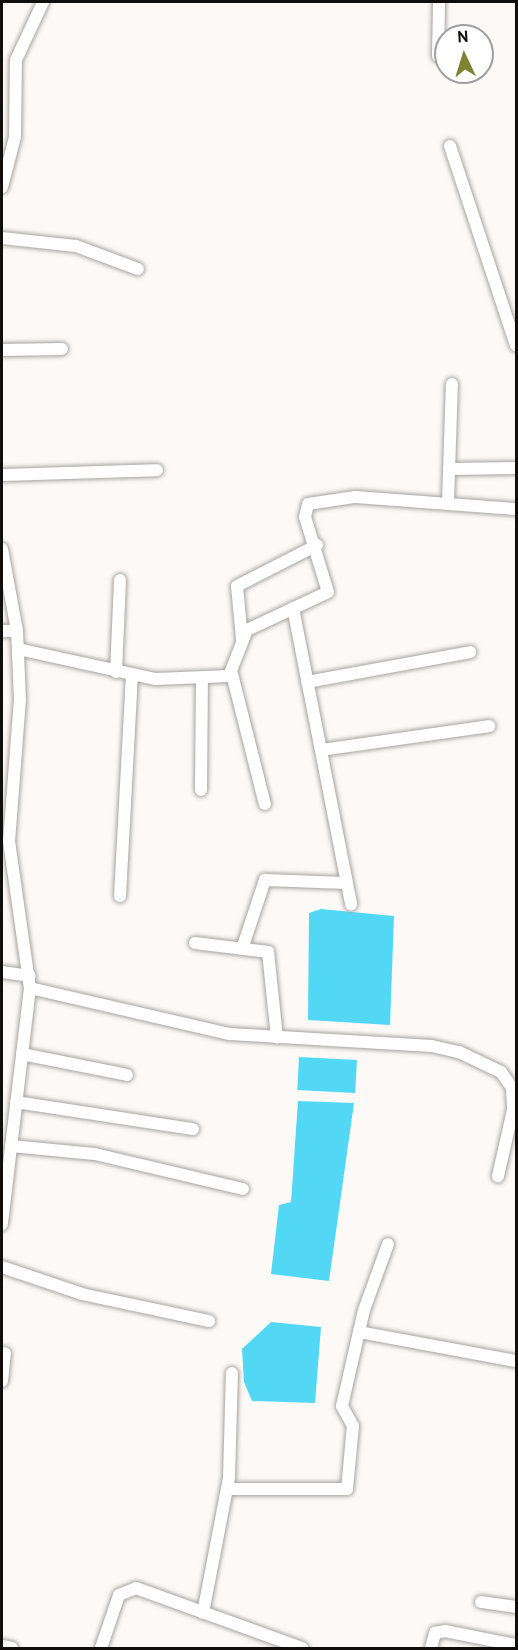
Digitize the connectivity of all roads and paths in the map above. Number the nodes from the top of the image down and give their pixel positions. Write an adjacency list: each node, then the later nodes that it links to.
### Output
1 (43, 2): 5 (street)
2 (439, 2): 3 (street)
3 (439, 24)
4 (450, 146): 8 (street)
5 (2, 185)
6 (2, 238): 7 (street)
7 (138, 269)
8 (516, 345)
9 (62, 349): 10 (street)
10 (2, 350)
11 (452, 384): 13 (street)
12 (516, 468): 13 (street)
13 (449, 469): 16 (street)
14 (157, 470): 15 (street)
15 (2, 475)
16 (448, 502): 17 (street); 18 (street)
17 (516, 509)
18 (317, 545): 21 (street); 24 (street)
19 (2, 549): 23 (street)
20 (120, 580): 27 (street)
21 (293, 608): 24 (street); 31 (street)
22 (2, 631): 23 (street)
23 (17, 631): 25 (street)
24 (242, 639): 28 (street)
25 (18, 649): 27 (street); 42 (street)
26 (470, 652): 31 (street)
27 (116, 672): 29 (street)
28 (232, 674): 30 (street); 35 (street)
29 (132, 676): 30 (street); 37 (street)
30 (202, 680): 34 (street)
31 (307, 682): 33 (street)
32 (489, 726): 33 (street)
33 (321, 750): 36 (street)
34 (201, 790)
35 (265, 804)
36 (346, 883): 38 (street); 40 (street)
37 (120, 897)
38 (351, 904)
39 (195, 943): 40 (street)
40 (242, 949): 43 (street)
41 (2, 972): 42 (street)
42 (30, 982): 43 (street); 44 (street)
43 (277, 1038): 47 (street)
44 (22, 1054): 45 (street); 46 (street)
45 (127, 1075)
46 (16, 1102): 48 (street); 49 (street)
47 (515, 1110): 50 (street)
48 (193, 1129)
49 (8, 1149): 51 (street); 52 (street)
50 (498, 1176)
51 (243, 1189)
52 (2, 1224)
53 (388, 1244): 56 (street)
54 (2, 1267): 55 (street)
55 (209, 1321)
56 (359, 1332): 58 (street); 61 (street)
57 (5, 1353): 60 (street)
58 (516, 1361)
59 (232, 1372): 61 (street)
60 (2, 1381)
61 (227, 1489): 64 (street)
62 (481, 1602): 63 (street)
63 (516, 1607)
64 (203, 1613): 68 (street); 69 (street)
65 (516, 1645): 70 (street)
66 (2, 1646): 67 (street)
67 (12, 1648)
68 (101, 1648)
69 (302, 1648)
70 (431, 1648)

